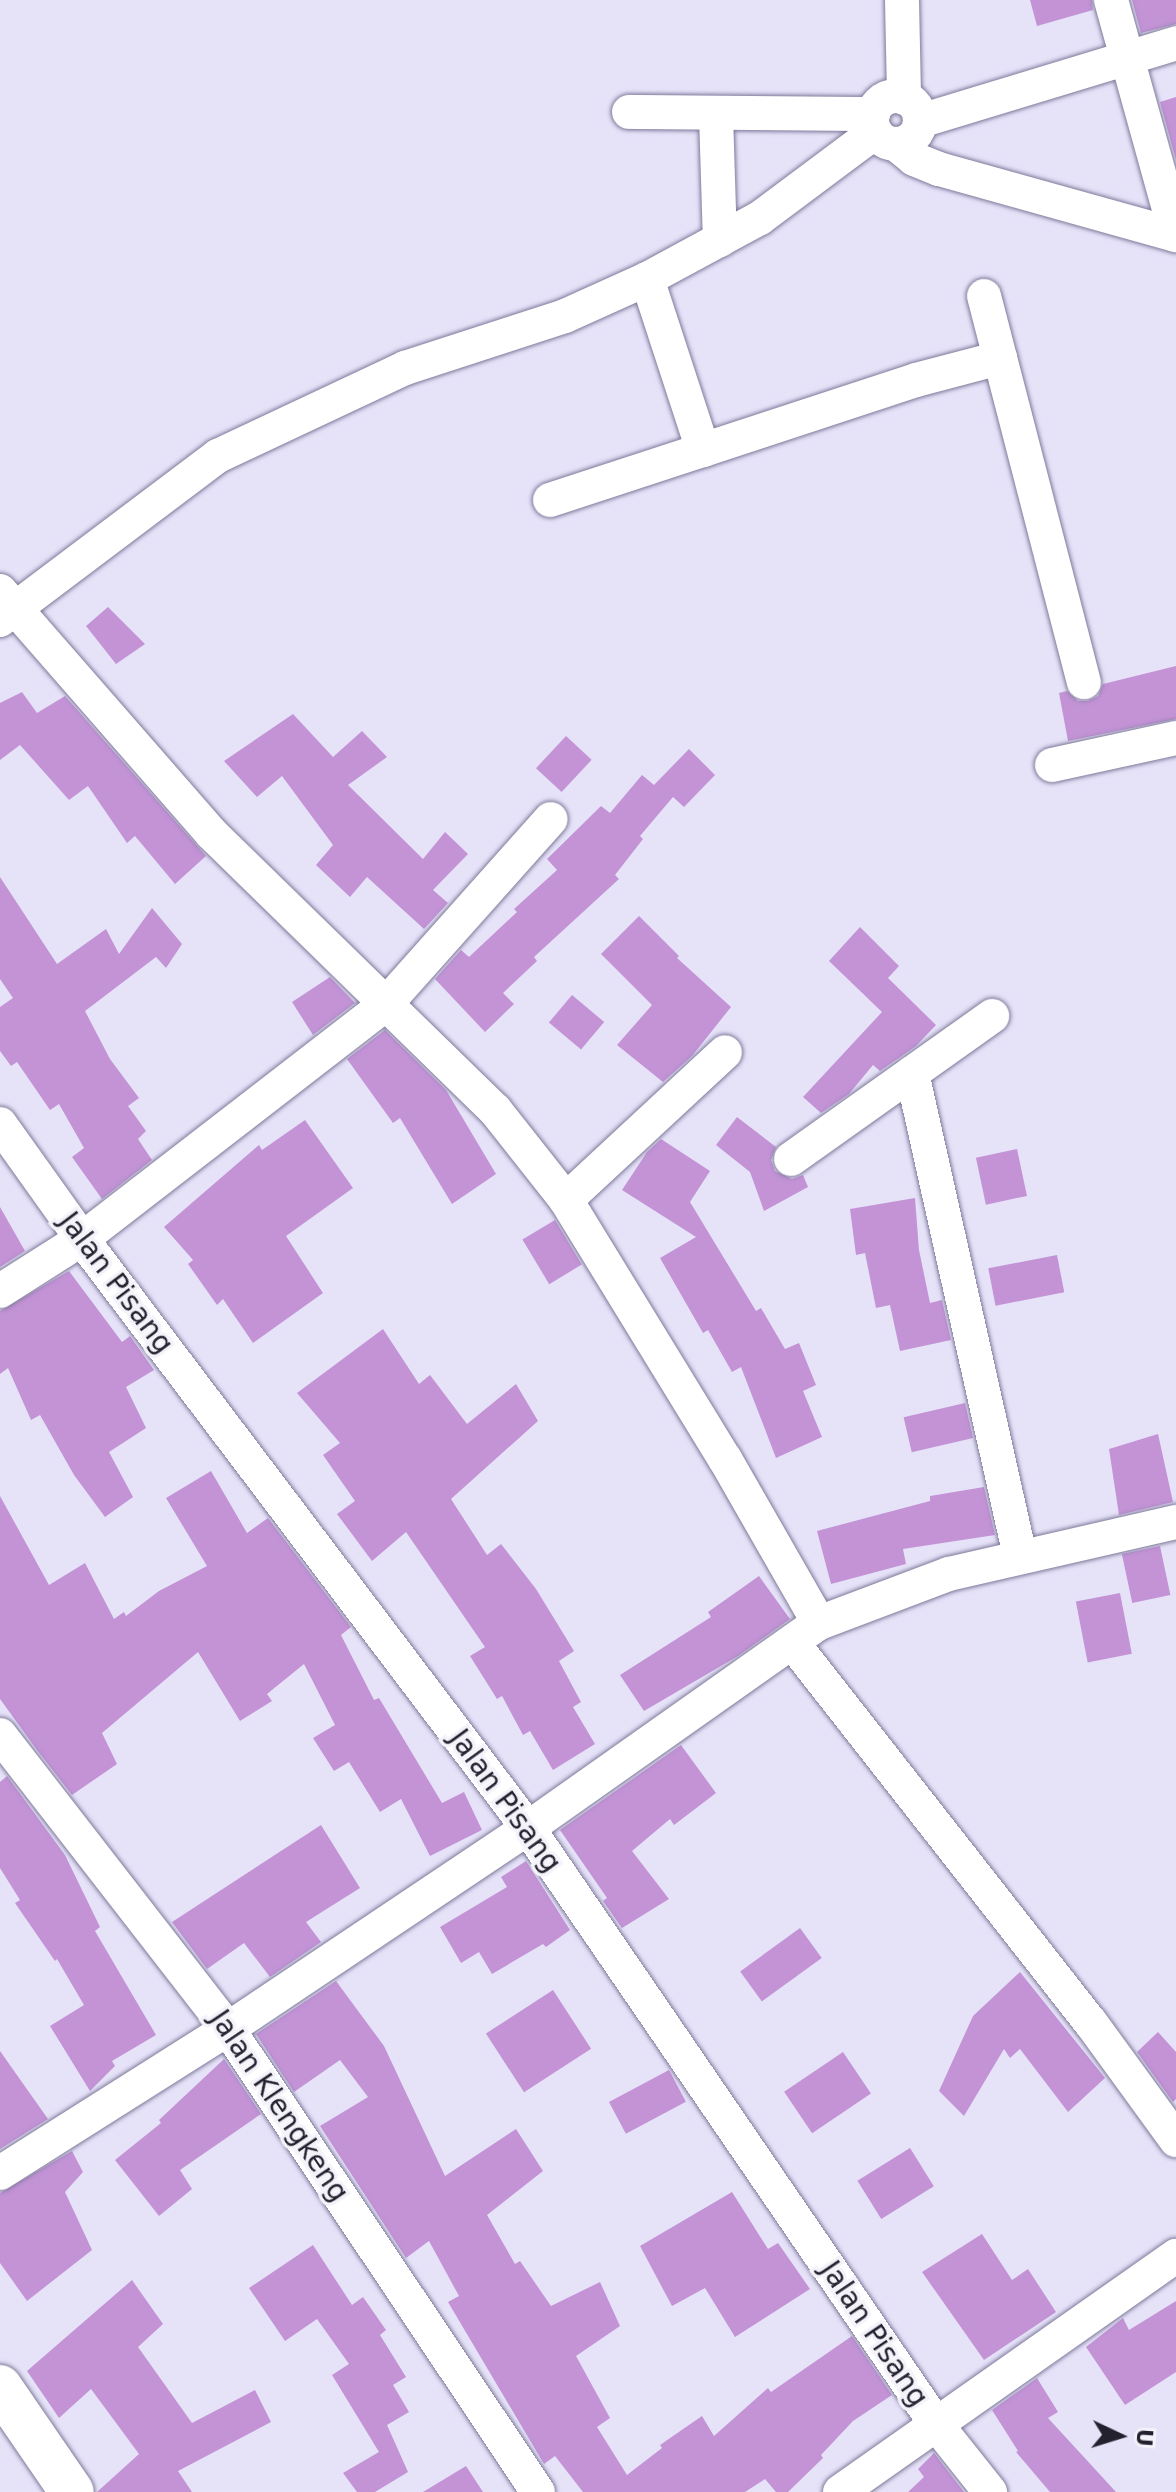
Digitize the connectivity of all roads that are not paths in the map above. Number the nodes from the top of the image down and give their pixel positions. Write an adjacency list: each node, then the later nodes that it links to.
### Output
1 (902, 0): 7 (street)
2 (1111, 0): 4 (street)
3 (1176, 43): 4 (street)
4 (1126, 58): 7 (street); 7 (street)
5 (629, 112): 6 (street)
6 (716, 115): 7 (street); 8 (street)
7 (894, 122): 8 (street)
8 (720, 240): 9 (street)
9 (647, 279): 12 (street); 14 (street)
10 (984, 296): 11 (street)
11 (1000, 358): 12 (street); 15 (street)
12 (703, 450): 13 (street)
13 (550, 500)
14 (4, 606): 19 (street)
15 (1084, 682)
16 (1176, 738): 17 (street)
17 (1052, 765)
18 (551, 819): 19 (street)
19 (385, 1005): 25 (street); 26 (street)
20 (992, 1016): 22 (street)
21 (725, 1052): 25 (street)
22 (912, 1073): 24 (street); 29 (street)
23 (0, 1124): 26 (street, Jalan Pisang)
24 (791, 1159)
25 (566, 1200): 30 (street)
26 (82, 1239): 27 (street); 32 (street, Jalan Pisang)
27 (0, 1291)
28 (1176, 1522): 29 (street)
29 (1020, 1557): 30 (street)
30 (805, 1632): 32 (street); 34 (street)
31 (0, 1735): 33 (street, Jalan Klengkeng)
32 (528, 1828): 33 (street); 38 (street, Jalan Pisang)
33 (228, 2029): 35 (street); 40 (street, Jalan Klengkeng)
34 (1176, 2140)
35 (0, 2173)
36 (1176, 2256): 38 (street)
37 (0, 2387): 39 (main road)
38 (936, 2424): 41 (street); 42 (street, Jalan Pisang)
39 (72, 2492)
40 (538, 2492)
41 (840, 2492)
42 (990, 2492)

